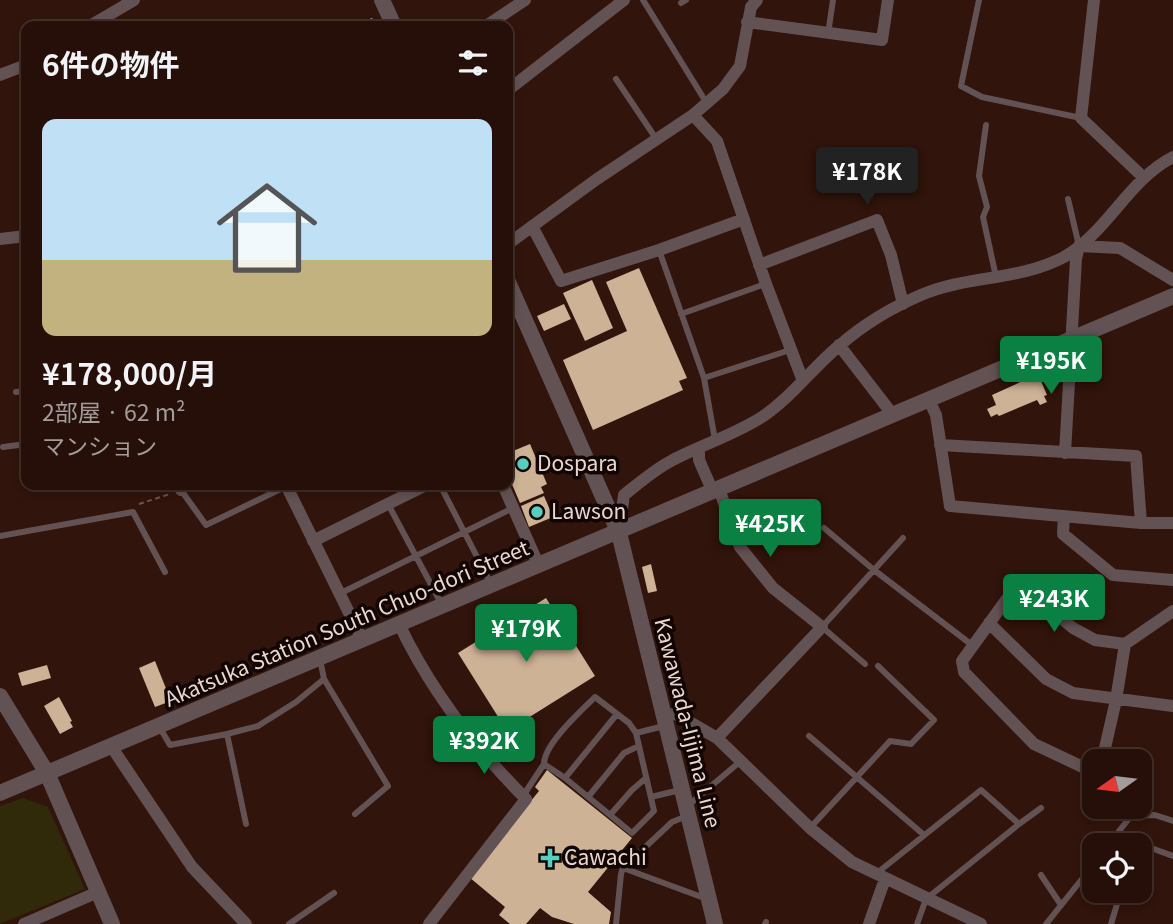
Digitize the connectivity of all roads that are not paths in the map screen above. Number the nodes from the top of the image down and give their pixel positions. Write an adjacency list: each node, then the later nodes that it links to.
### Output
1 (134, 0): 11 (street)
2 (382, 0): 12 (street)
3 (525, 0): 13 (street)
4 (624, 0): 19 (street)
5 (643, 0): 20 (lane)
6 (757, 0): 14 (street)
7 (833, 0): 15 (lane)
8 (888, 0): 15 (street)
9 (979, 0): 22 (lane)
10 (1094, 0): 22 (street)
11 (98, 21)
12 (392, 21)
13 (494, 21)
14 (747, 22): 15 (street); 20 (street)
15 (828, 34)
16 (21, 67): 17 (street)
17 (0, 75)
18 (616, 79): 24 (lane)
19 (513, 86)
20 (706, 102): 21 (street)
21 (693, 115): 24 (street); 28 (street)
22 (1081, 118): 26 (street)
23 (986, 125): 36 (lane)
24 (657, 140): 29 (street)
25 (1173, 158): 26 (street)
26 (1143, 177): 33 (street)
27 (1068, 199): 33 (lane)
28 (744, 219): 34 (street); 35 (street)
29 (532, 226): 32 (street); 34 (street)
30 (21, 237): 31 (street)
31 (0, 239)
32 (513, 240)
33 (1079, 246): 36 (street); 37 (street); 43 (street)
34 (659, 250): 42 (lane)
35 (760, 265): 38 (street); 41 (street)
36 (996, 279): 41 (street)
37 (1173, 280)
38 (766, 284): 42 (lane); 45 (street)
39 (513, 293): 72 (street, Kawawada-Iijima Line)
40 (1173, 296): 43 (street, Akatsuka Station South Chuo-dori Street)
41 (903, 304): 44 (street)
42 (681, 314): 46 (lane)
43 (1070, 340): 50 (street, Akatsuka Station South Chuo-dori Street); 57 (street)
44 (839, 345): 47 (street); 51 (street)
45 (790, 350): 46 (lane); 47 (street)
46 (704, 378): 52 (lane)
47 (803, 381): 52 (street)
48 (21, 392): 49 (lane)
49 (16, 393)
50 (929, 400): 51 (street, Akatsuka Station South Chuo-dori Street); 54 (street)
51 (893, 415): 64 (street, Akatsuka Station South Chuo-dori Street)
52 (715, 440): 56 (street)
53 (21, 445): 55 (lane)
54 (940, 445): 57 (street); 67 (street)
55 (3, 447)
56 (699, 448): 64 (street); 72 (street)
57 (1065, 453): 68 (street)
58 (185, 490): 59 (lane)
59 (277, 490)
60 (289, 490): 75 (street)
61 (416, 490): 65 (street)
62 (442, 490): 71 (lane)
63 (505, 490): 66 (street)
64 (716, 491): 72 (street, Akatsuka Station South Chuo-dori Street); 87 (street)
65 (388, 504): 75 (street); 76 (lane)
66 (513, 508): 71 (lane); 77 (street)
67 (1064, 516): 68 (street); 80 (street)
68 (1141, 523): 69 (street)
69 (1173, 523)
70 (824, 528): 78 (lane)
71 (463, 531): 76 (lane); 81 (lane)
72 (619, 533): 77 (street, Akatsuka Station South Chuo-dori Street); 99 (street, Kawawada-Iijima Line)
73 (0, 536): 79 (lane)
74 (903, 538): 78 (lane)
75 (313, 541): 82 (street)
76 (416, 555): 82 (lane); 83 (lane)
77 (540, 566): 81 (street, Akatsuka Station South Chuo-dori Street)
78 (874, 570): 87 (lane); 90 (lane)
79 (165, 572)
80 (1173, 580)
81 (492, 586): 83 (street, Akatsuka Station South Chuo-dori Street)
82 (339, 594): 88 (street)
83 (443, 607): 86 (street, Akatsuka Station South Chuo-dori Street)
84 (1173, 611): 89 (street)
85 (989, 623): 89 (street); 90 (street); 96 (street)
86 (399, 624): 88 (street, Akatsuka Station South Chuo-dori Street); 117 (street)
87 (821, 627): 92 (lane); 104 (street)
88 (362, 639): 91 (street, Akatsuka Station South Chuo-dori Street)
89 (1125, 644): 96 (street)
90 (972, 646): 110 (street)
91 (320, 657): 94 (lane); 100 (street, Akatsuka Station South Chuo-dori Street)
92 (865, 664)
93 (877, 666): 114 (lane)
94 (324, 679): 102 (lane); 122 (lane)
95 (0, 696): 111 (street)
96 (1116, 700): 97 (street); 107 (street)
97 (1173, 706)
98 (617, 714): 101 (lane); 109 (lane); 112 (lane)
99 (664, 720): 101 (lane); 104 (street); 115 (street, Kawawada-Iijima Line)
100 (159, 726): 102 (lane); 105 (street, Akatsuka Station South Chuo-dori Street)
101 (636, 733): 106 (lane)
102 (227, 734): 125 (lane)
103 (809, 736): 114 (lane)
104 (717, 738): 108 (street)
105 (111, 746): 111 (street, Akatsuka Station South Chuo-dori Street); 145 (street)
106 (639, 746): 113 (lane); 118 (lane)
107 (1105, 749)
108 (742, 760): 121 (lane); 127 (street)
109 (544, 764): 112 (lane); 117 (lane)
110 (1082, 767)
111 (47, 773): 116 (street, Akatsuka Station South Chuo-dori Street); 136 (street)
112 (565, 778): 118 (lane)
113 (646, 778): 119 (lane); 123 (lane)
114 (856, 778): 127 (lane); 129 (lane)
115 (681, 790): 119 (lane); 121 (street, Kawawada-Iijima Line)
116 (0, 793)
117 (523, 796): 142 (street)
118 (588, 797): 123 (lane)
119 (651, 797): 123 (lane)
120 (1041, 808): 126 (lane)
121 (686, 809): 132 (lane); 138 (street, Kawawada-Iijima Line)
122 (355, 814)
123 (610, 815)
124 (1173, 821): 128 (lane)
125 (246, 824)
126 (1018, 824): 129 (lane); 139 (lane)
127 (810, 828): 134 (street)
128 (1118, 833)
129 (923, 835): 134 (lane)
130 (1152, 848): 131 (lane)
131 (1173, 856)
132 (623, 868): 138 (lane); 147 (lane)
133 (1041, 875): 141 (lane)
134 (880, 876): 139 (street); 149 (street)
135 (1082, 879): 141 (lane)
136 (98, 892): 143 (street); 144 (street)
137 (334, 892): 146 (lane)
138 (709, 899): 148 (street, Kawawada-Iijima Line)
139 (926, 899): 150 (lane); 151 (street)
140 (1117, 903): 153 (lane)
141 (1061, 905): 152 (lane)
142 (434, 922)
143 (24, 924)
144 (112, 924)
145 (246, 924)
146 (289, 924)
147 (616, 924)
148 (715, 924)
149 (869, 924)
150 (917, 924)
151 (978, 924)
152 (1046, 924)
153 (1111, 924)

